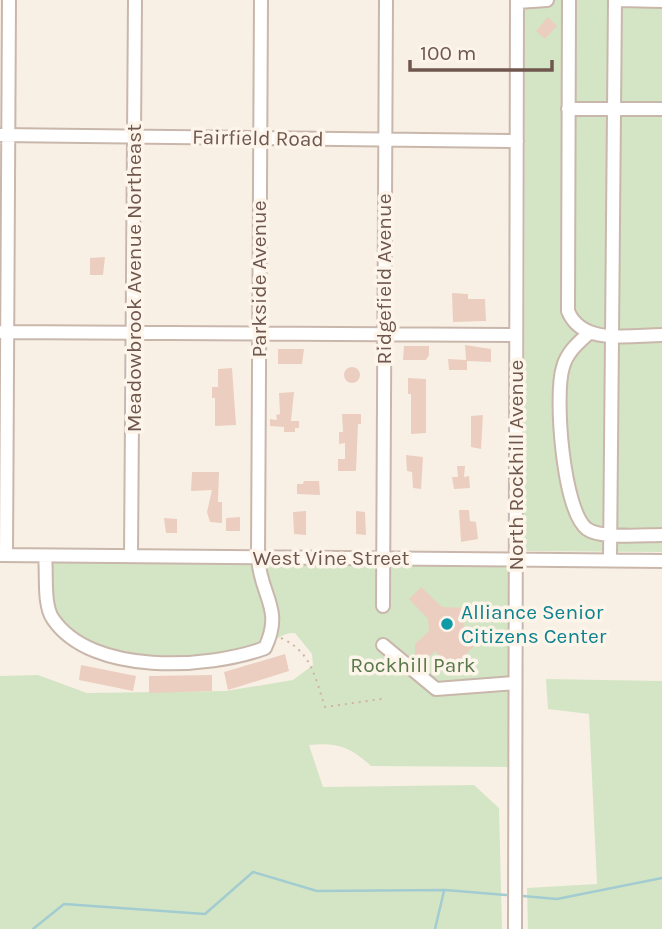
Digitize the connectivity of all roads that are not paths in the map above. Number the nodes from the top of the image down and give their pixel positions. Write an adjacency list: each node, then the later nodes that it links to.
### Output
1 (9, 0): 13 (street)
2 (135, 0): 14 (street, Meadowbrook Avenue Northeast)
3 (261, 0): 15 (street, Parkside Avenue)
4 (386, 0): 16 (street, Ridgefield Avenue)
5 (547, 0): 8 (street)
6 (569, 0): 10 (street)
7 (617, 0): 9 (street); 11 (street)
8 (517, 1): 17 (street, North Rockhill Avenue)
9 (662, 1)
10 (568, 108): 11 (street); 21 (street)
11 (614, 108): 12 (street); 24 (street)
12 (662, 108)
13 (4, 135): 14 (street, Fairfield Road); 18 (street)
14 (135, 137): 15 (street, Fairfield Road); 19 (street, Meadowbrook Avenue Northeast)
15 (260, 138): 16 (street, Fairfield Road); 20 (street, Parkside Avenue)
16 (385, 141): 17 (street, Fairfield Road); 22 (street, Ridgefield Avenue)
17 (517, 141): 23 (street, North Rockhill Avenue)
18 (4, 332): 19 (street); 28 (street)
19 (134, 332): 20 (street); 30 (street, Meadowbrook Avenue Northeast)
20 (259, 332): 22 (street); 31 (street, Parkside Avenue)
21 (589, 333): 24 (street); 26 (street)
22 (384, 334): 23 (street); 32 (street, Ridgefield Avenue)
23 (516, 335): 33 (street, North Rockhill Avenue)
24 (612, 335): 25 (street); 26 (street)
25 (662, 335)
26 (610, 534): 27 (street); 34 (street)
27 (662, 535)
28 (3, 555): 29 (street, West Vine Street)
29 (45, 556): 30 (street, West Vine Street); 31 (street, Parkside Avenue)
30 (131, 556): 31 (street, West Vine Street)
31 (258, 557): 32 (street, West Vine Street)
32 (382, 558): 33 (street, West Vine Street); 36 (street, Ridgefield Avenue)
33 (517, 559): 34 (street, West Vine Street); 38 (street, North Rockhill Avenue)
34 (610, 560): 35 (street, West Vine Street)
35 (662, 561)
36 (383, 606)
37 (383, 645): 38 (street)
38 (515, 683): 39 (street, North Rockhill Avenue)
39 (515, 929)

